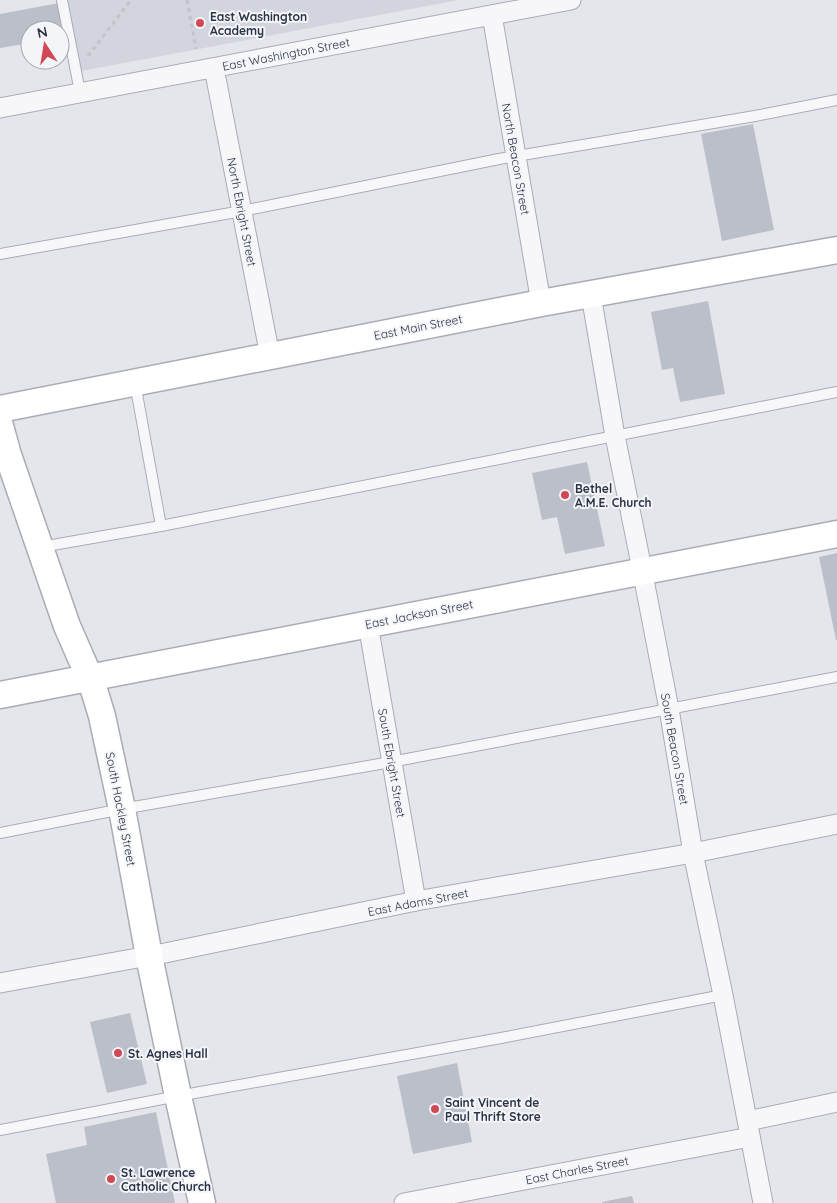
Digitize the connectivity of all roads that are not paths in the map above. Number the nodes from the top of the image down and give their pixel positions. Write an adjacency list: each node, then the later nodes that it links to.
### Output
1 (62, 0): 5 (lane)
2 (571, 0): 3 (street, East Washington Street)
3 (492, 15): 4 (street, East Washington Street); 8 (street, North Beacon Street)
4 (214, 68): 5 (street, East Washington Street); 9 (street, North Ebright Street)
5 (80, 92): 7 (street, East Washington Street)
6 (837, 100): 8 (lane)
7 (0, 108)
8 (516, 157): 9 (lane); 13 (street, North Beacon Street)
9 (242, 211): 11 (lane); 14 (street, North Ebright Street)
10 (837, 250): 12 (main road, East Main Street)
11 (0, 254)
12 (591, 295): 13 (main road, East Main Street); 19 (street, South Beacon Street)
13 (541, 303): 14 (main road, East Main Street)
14 (270, 356): 15 (main road, East Main Street)
15 (135, 382): 17 (main road, East Main Street); 20 (lane)
16 (837, 392): 19 (lane)
17 (0, 409)
18 (0, 426): 22 (main road, South Hackley Street)
19 (615, 436): 20 (lane); 23 (street, South Beacon Street)
20 (161, 526): 22 (lane)
21 (837, 534): 23 (main road, East Jackson Street)
22 (40, 547): 25 (main road, South Hackley Street)
23 (643, 571): 24 (main road, East Jackson Street); 28 (street, South Beacon Street)
24 (368, 624): 25 (main road, East Jackson Street); 29 (street, South Ebright Street)
25 (90, 677): 27 (main road, East Jackson Street); 30 (main road, South Hackley Street)
26 (837, 677): 28 (lane)
27 (0, 695)
28 (669, 709): 29 (lane); 33 (street, South Beacon Street)
29 (391, 762): 30 (lane); 34 (street, South Ebright Street)
30 (122, 809): 32 (lane); 35 (main road, South Hackley Street)
31 (837, 824): 33 (street, East Adams Street)
32 (0, 833)
33 (693, 853): 34 (street, East Adams Street); 37 (street, South Beacon Street)
34 (416, 901): 35 (street, East Adams Street)
35 (149, 956): 36 (street, East Adams Street); 38 (main road, South Hackley Street)
36 (0, 983)
37 (723, 995): 38 (lane); 40 (street, South Beacon Street)
38 (178, 1096): 41 (lane); 42 (main road, South Hackley Street)
39 (837, 1102): 40 (street, East Charles Street)
40 (749, 1129): 43 (street, East Charles Street); 44 (street, South Beacon Street)
41 (0, 1130)
42 (202, 1203)
43 (404, 1203)
44 (763, 1203)

